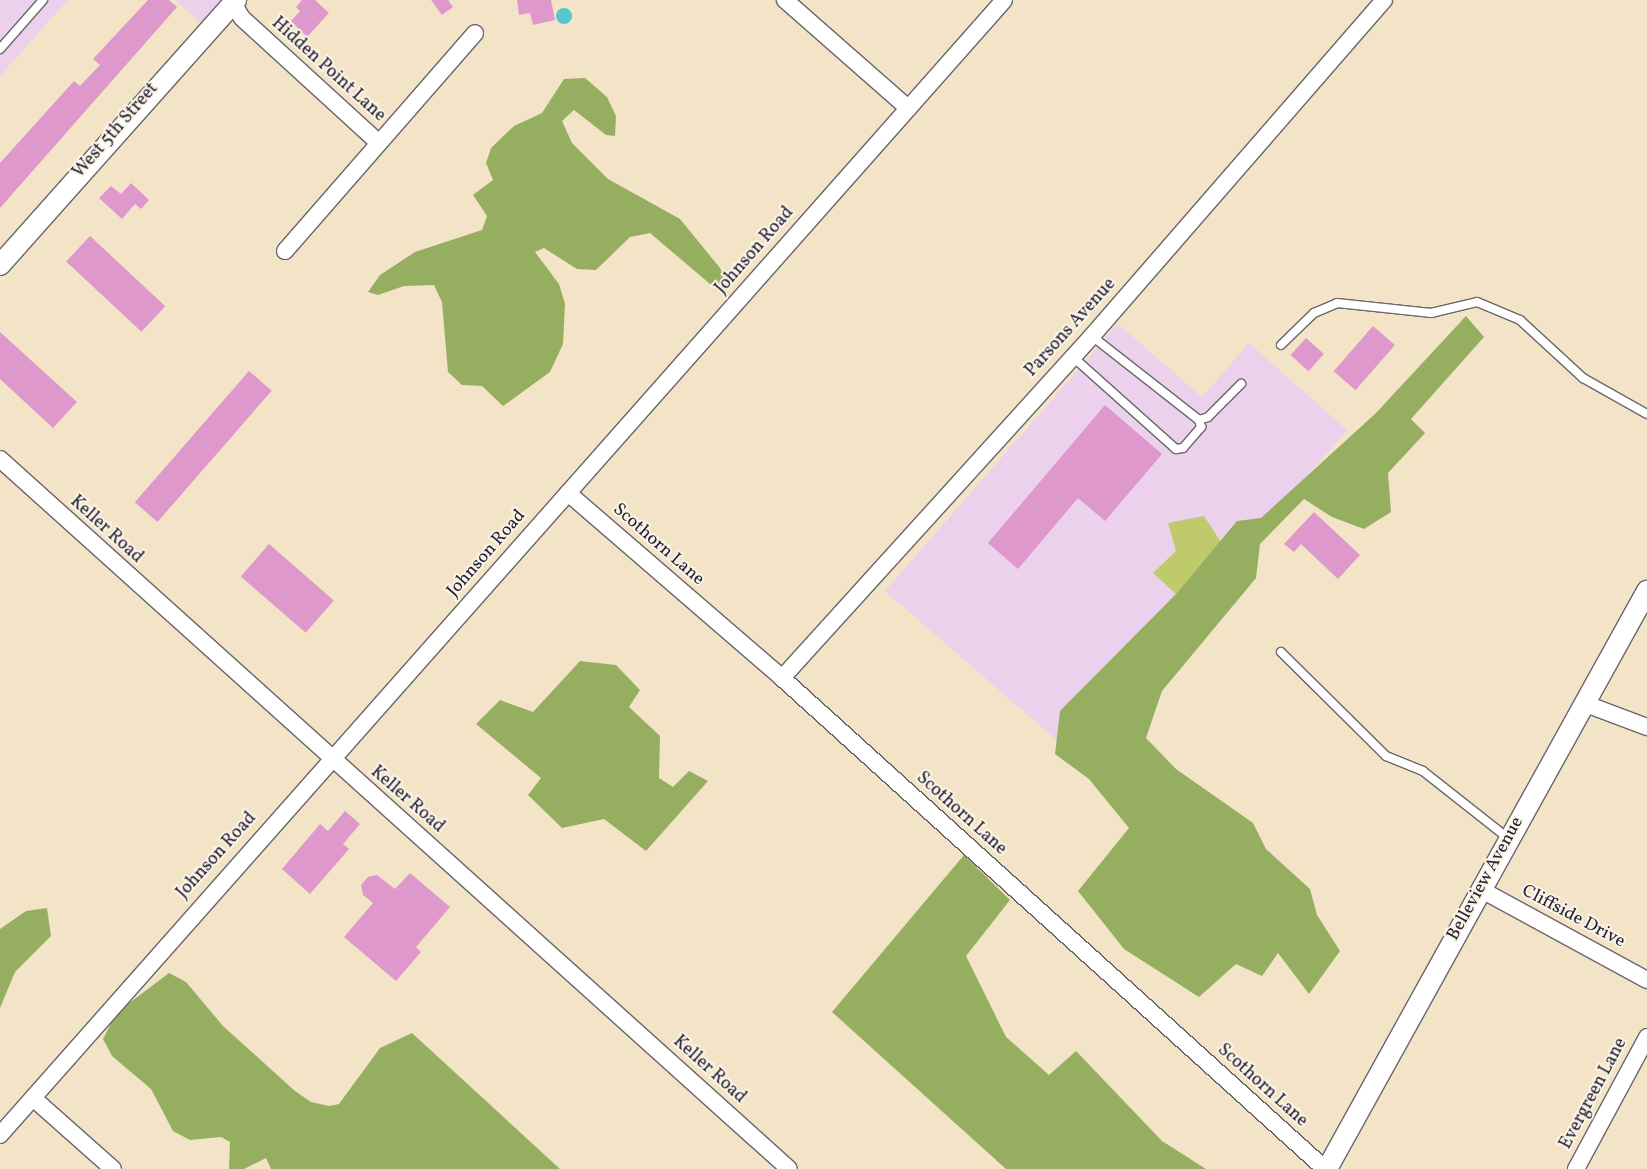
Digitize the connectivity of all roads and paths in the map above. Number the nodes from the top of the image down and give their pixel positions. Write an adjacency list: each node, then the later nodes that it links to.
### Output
1 (43, 0): 7 (lane)
2 (1004, 0): 8 (street, Johnson Road)
3 (1384, 0): 12 (street, Parsons Avenue)
4 (233, 1): 9 (street, Hidden Point Lane); 11 (street, West 5th Street)
5 (789, 1): 8 (street)
6 (475, 33): 9 (street, Hidden Point Lane)
7 (0, 49)
8 (908, 108): 19 (street, Johnson Road)
9 (379, 143): 10 (street, Hidden Point Lane)
10 (284, 251)
11 (0, 265)
12 (1092, 336): 14 (street, Parsons Avenue); 17 (lane)
13 (1281, 345): 16 (lane)
14 (1073, 357): 17 (lane); 22 (street, Parsons Avenue)
15 (1241, 384): 17 (lane)
16 (1647, 414)
17 (1198, 420)
18 (0, 460): 25 (street, Keller Road)
19 (568, 494): 22 (street, Scothorn Lane); 25 (street, Johnson Road)
20 (1647, 590): 23 (street, Belleview Avenue)
21 (1282, 652): 26 (lane)
22 (782, 678): 34 (street, Scothorn Lane)
23 (1586, 704): 24 (street); 26 (street, Belleview Avenue)
24 (1647, 727)
25 (331, 760): 30 (street, Johnson Road); 33 (street, Keller Road)
26 (1509, 839): 27 (street, Belleview Avenue)
27 (1480, 889): 28 (street, Cliffside Drive); 34 (street, Belleview Avenue)
28 (1647, 980)
29 (1647, 1037): 35 (street, Evergreen Lane)
30 (33, 1098): 31 (street, Johnson Road); 32 (street)
31 (0, 1135)
32 (112, 1169)
33 (789, 1169)
34 (1326, 1169)
35 (1576, 1169)

